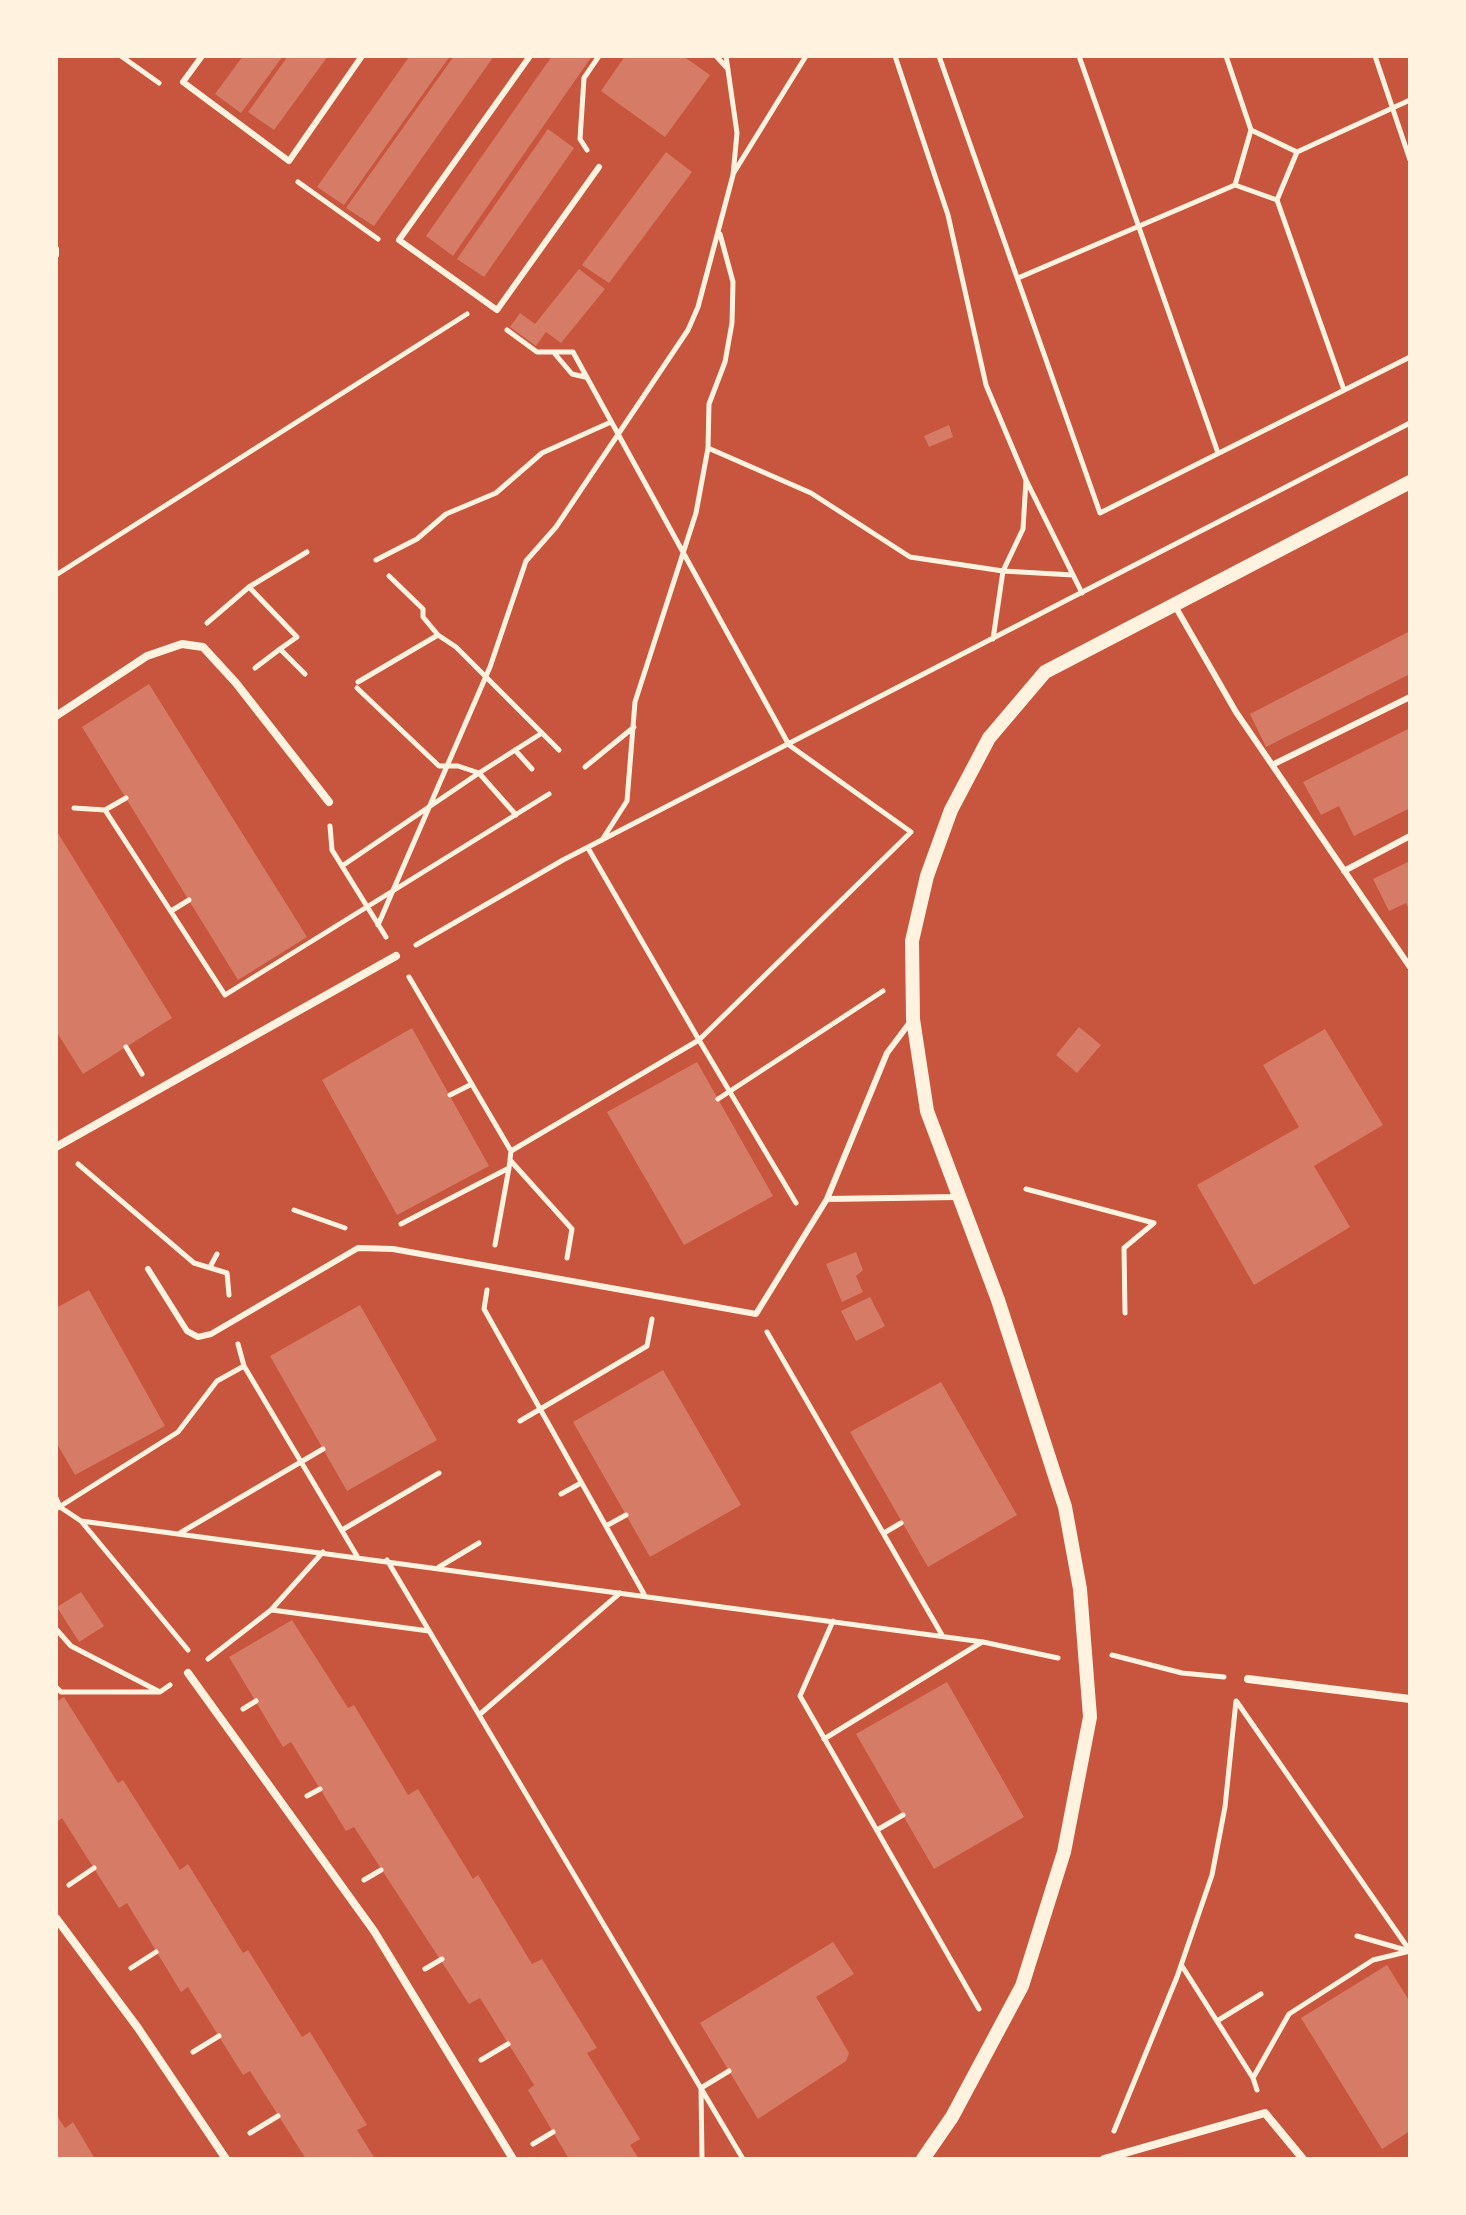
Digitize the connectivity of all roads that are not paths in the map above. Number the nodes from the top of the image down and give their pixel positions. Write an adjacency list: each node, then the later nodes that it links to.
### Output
1 (202, 56): 2 (lane)
2 (362, 56)
3 (530, 56): 4 (lane)
4 (599, 167)
5 (1410, 482): 6 (street)
6 (1173, 603): 9 (lane); 15 (street)
7 (1410, 697): 9 (lane)
8 (56, 716): 10 (street)
9 (1272, 765): 12 (lane)
10 (329, 802)
11 (1410, 836): 12 (lane)
12 (1344, 871): 14 (lane)
13 (396, 956): 16 (street)
14 (1410, 967)
15 (913, 1019): 17 (street); 18 (lane)
16 (56, 1147)
17 (957, 1197): 18 (lane); 26 (street)
18 (827, 1199): 19 (lane)
19 (148, 1269)
20 (188, 1673): 25 (street)
21 (1248, 1679): 22 (street)
22 (1410, 1699)
23 (56, 1918): 24 (street)
24 (226, 2159)
25 (513, 2159)
26 (923, 2159)
27 (1104, 2159): 28 (street)
28 (1303, 2159)

